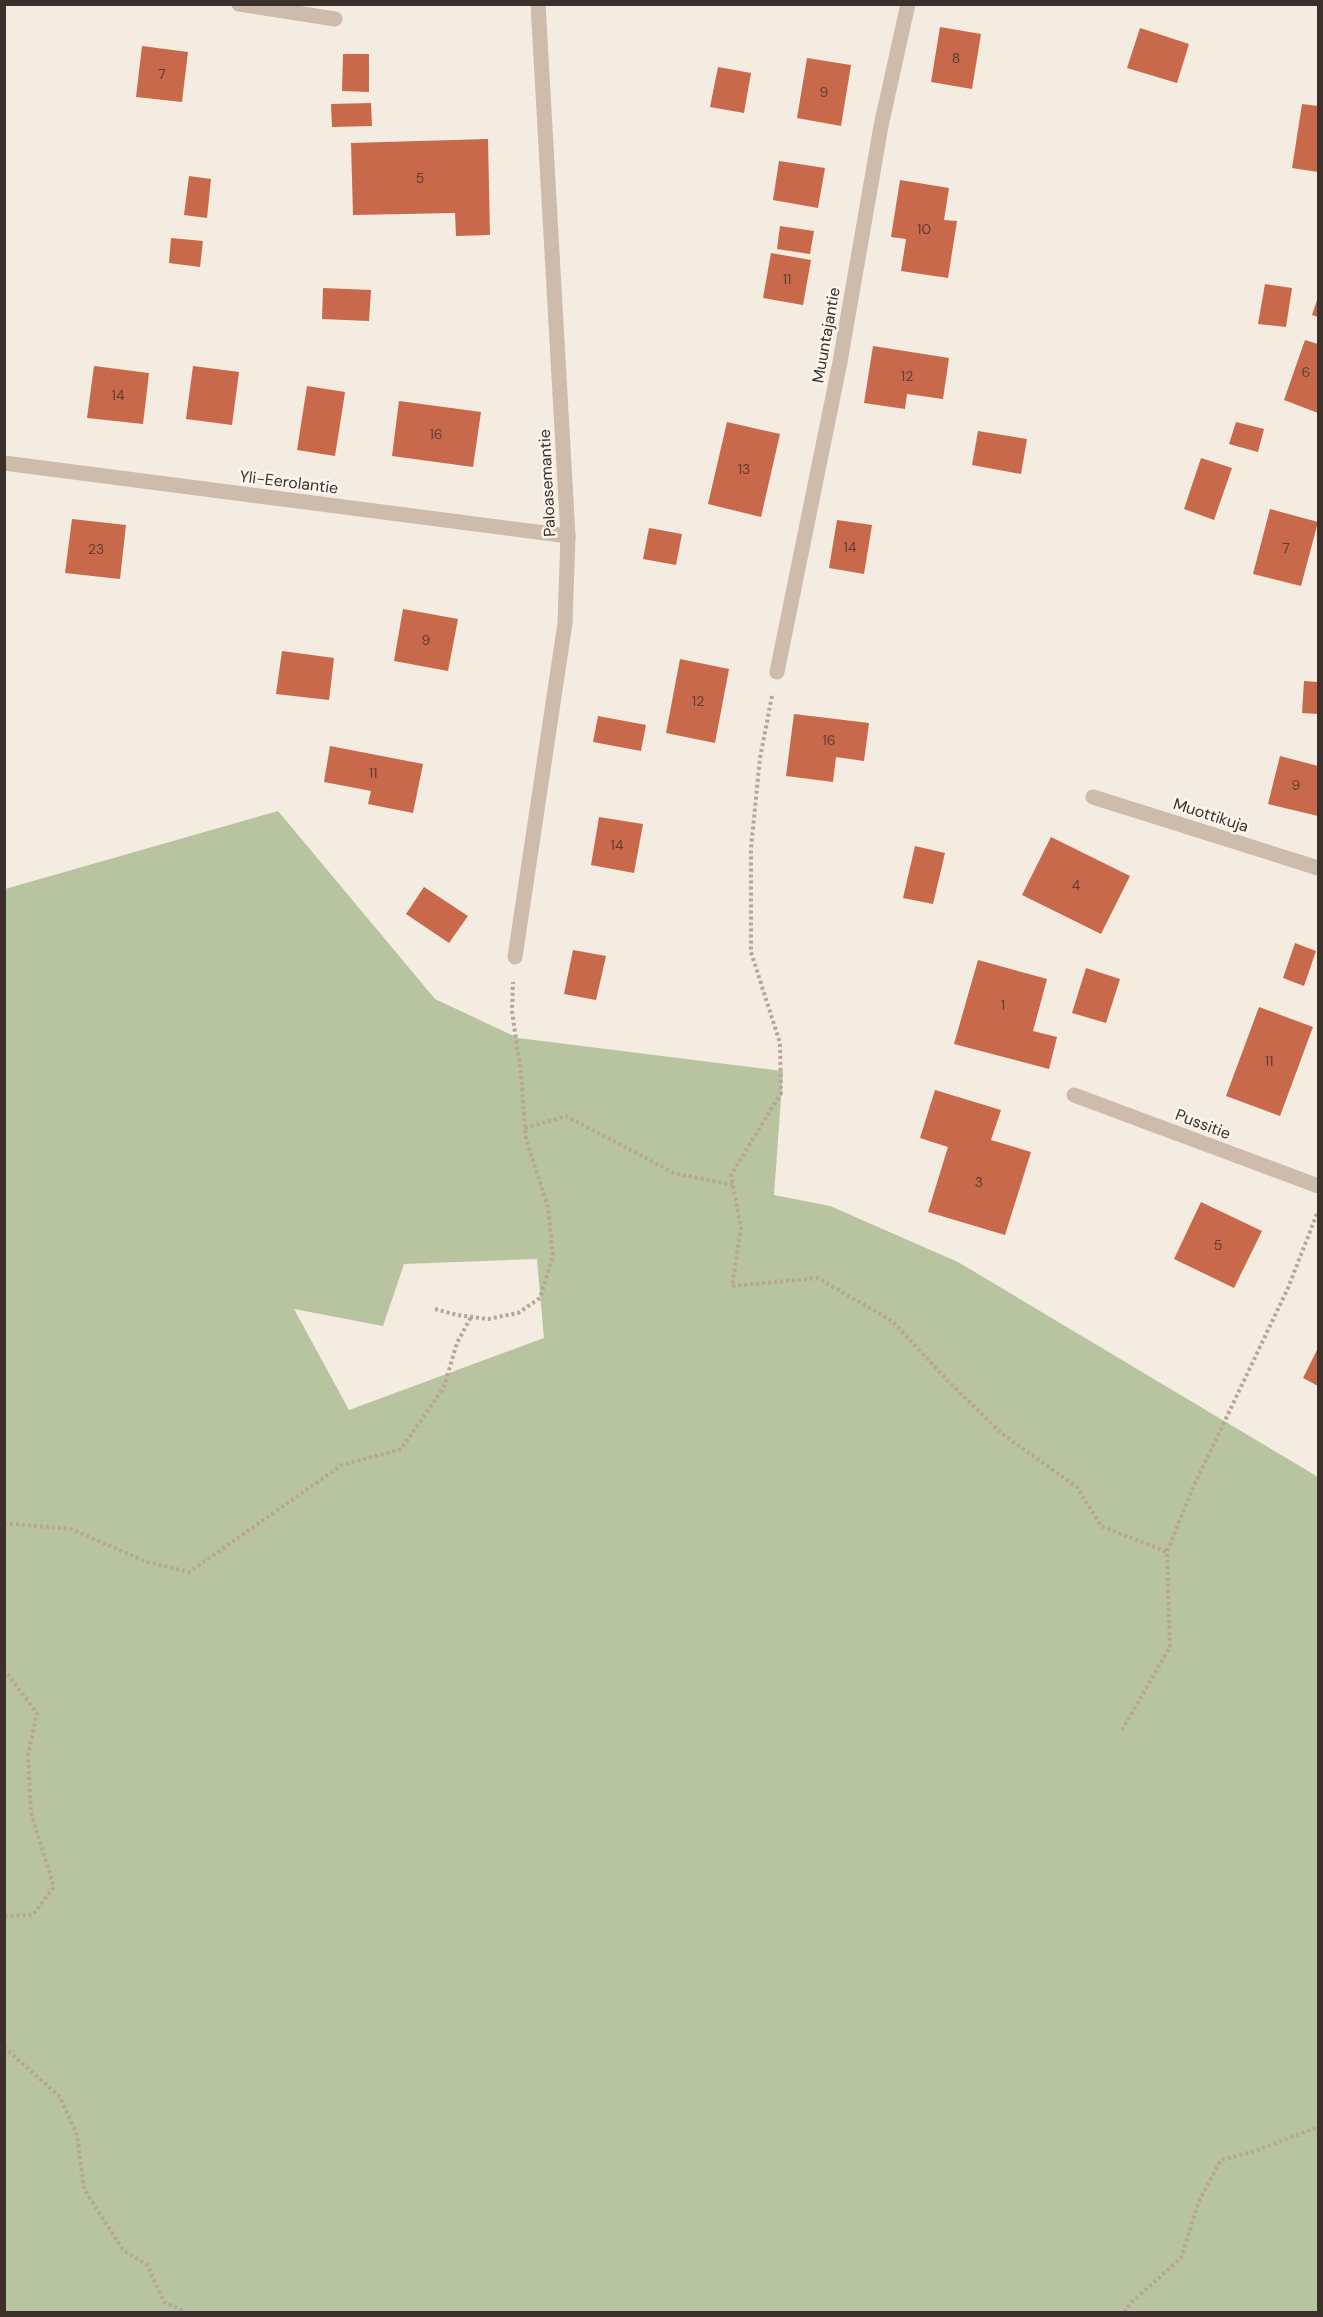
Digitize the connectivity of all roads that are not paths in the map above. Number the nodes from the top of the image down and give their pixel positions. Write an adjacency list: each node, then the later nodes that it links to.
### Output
1 (239, 4): 4 (street)
2 (538, 4): 6 (street, Paloasemantie)
3 (908, 4): 7 (street, Muuntajantie)
4 (335, 19)
5 (4, 463): 6 (street, Yli-Eerolantie)
6 (568, 536): 10 (street, Paloasemantie)
7 (777, 672)
8 (1093, 797): 9 (street, Muottikuja)
9 (1318, 868)
10 (515, 957)
11 (1074, 1095): 12 (street, Pussitie)
12 (1318, 1186)

